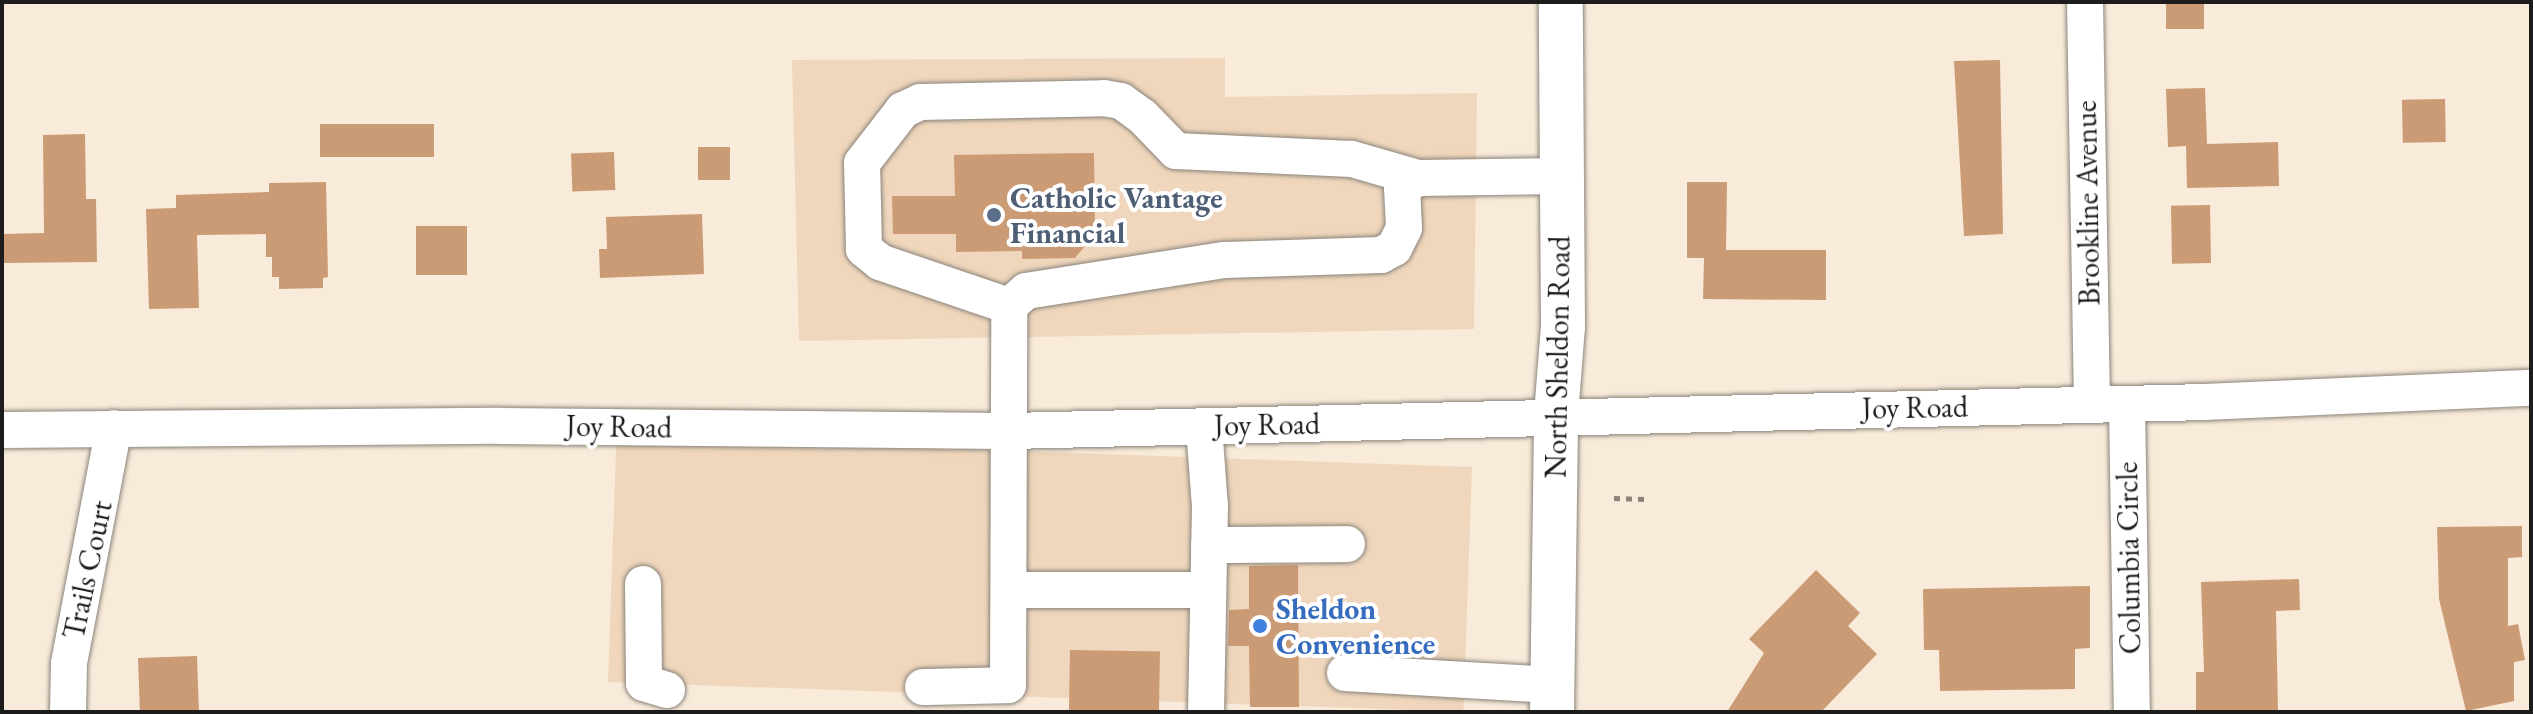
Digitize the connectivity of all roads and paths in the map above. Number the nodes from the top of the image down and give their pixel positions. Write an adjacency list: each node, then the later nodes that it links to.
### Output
1 (1561, 2): 3 (main road, North Sheldon Road)
2 (2085, 2): 7 (street, Brookline Avenue)
3 (1561, 176): 4 (street); 8 (main road, North Sheldon Road)
4 (1418, 178): 5 (street); 5 (street)
5 (1009, 306): 12 (street)
6 (2531, 388): 7 (street, Joy Road)
7 (2109, 404): 8 (street, Joy Road); 27 (street, Columbia Circle)
8 (1556, 415): 9 (street, Joy Road); 24 (main road, North Sheldon Road)
9 (1204, 427): 12 (street, Joy Road); 16 (street)
10 (114, 428): 11 (street, Joy Road); 12 (street, Joy Road); 25 (street, Trails Court)
11 (2, 430)
12 (1011, 431): 18 (street)
13 (1614, 498): 14 (path)
14 (1646, 499)
15 (1347, 544): 16 (street)
16 (1209, 545): 19 (street)
17 (643, 584): 22 (street)
18 (1010, 590): 19 (street); 23 (street)
19 (1208, 590): 26 (street)
20 (1345, 673): 24 (street)
21 (923, 687): 23 (street)
22 (667, 690)
23 (1008, 699)
24 (1552, 699)
25 (68, 712)
26 (1206, 712)
27 (2132, 712)

